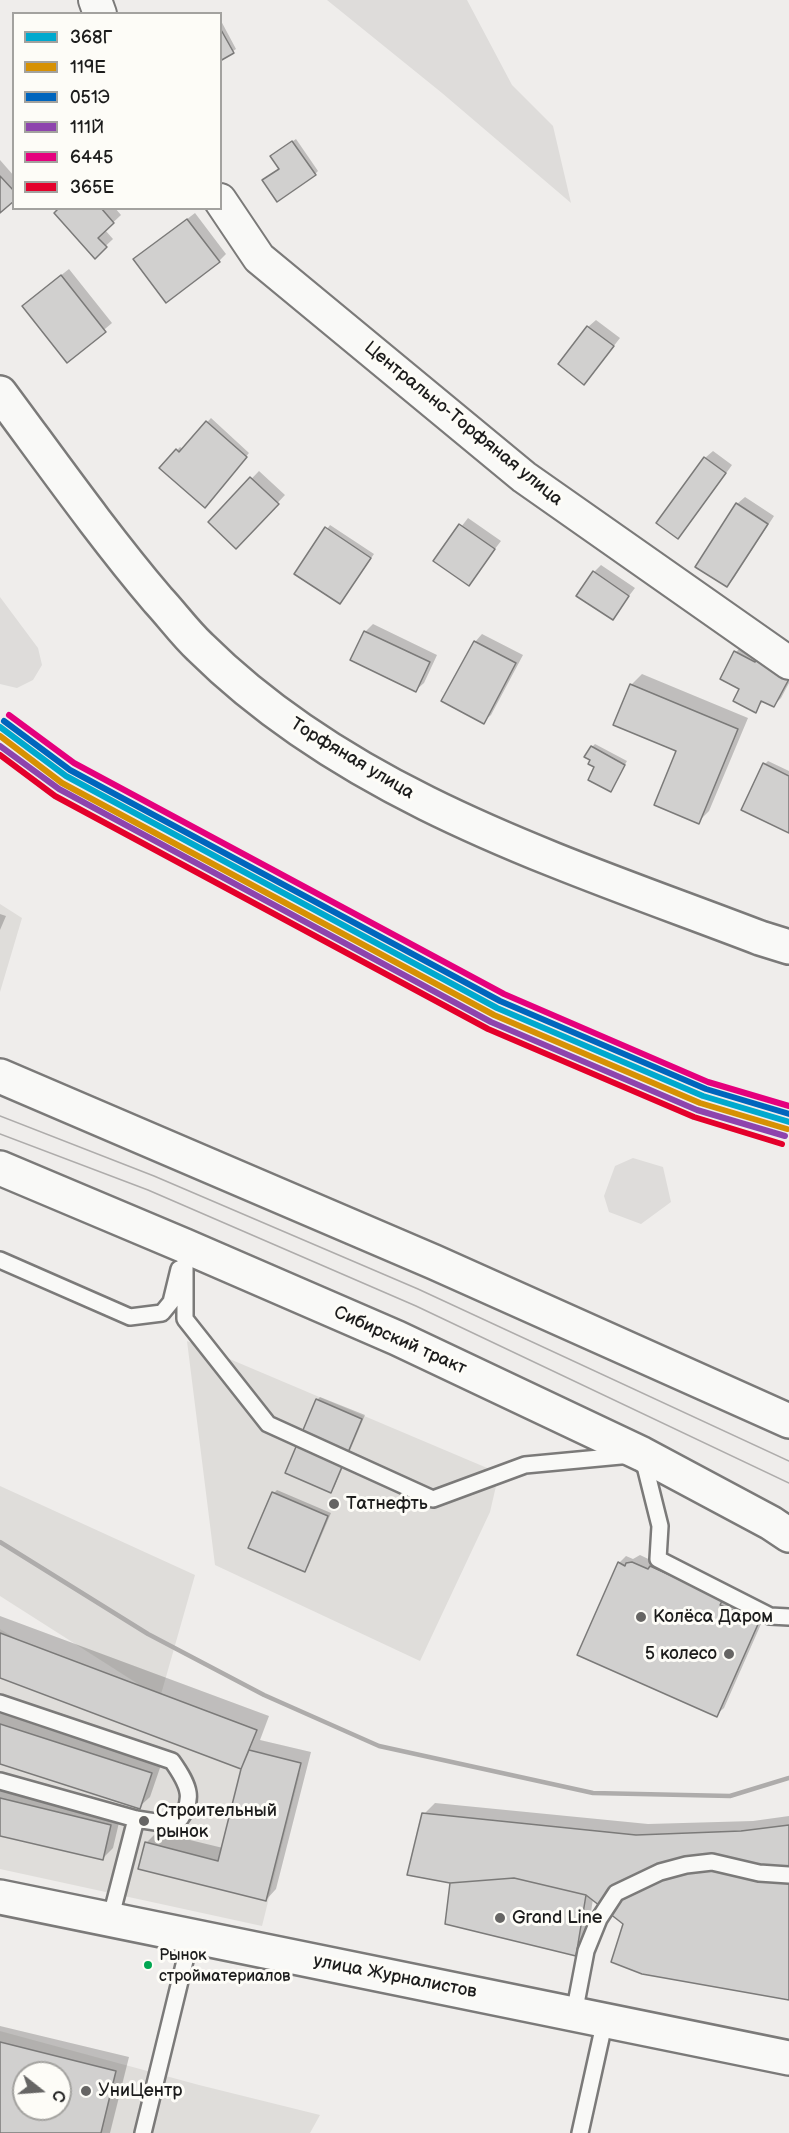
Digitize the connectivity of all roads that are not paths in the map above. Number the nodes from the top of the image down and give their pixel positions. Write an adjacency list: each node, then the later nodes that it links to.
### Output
1 (222, 203): 3 (street, Центрально-Торфяная улица)
2 (0, 393): 4 (street, Торфяная улица)
3 (789, 663)
4 (789, 947)
5 (0, 1076): 9 (street)
6 (0, 1168): 7 (street, Сибирский тракт)
7 (185, 1246): 8 (lane); 10 (street, Сибирский тракт); 10 (lane)
8 (0, 1260)
9 (789, 1421)
10 (642, 1454): 11 (street, Сибирский тракт); 12 (lane)
11 (789, 1534)
12 (789, 1617)
13 (0, 1703): 15 (lane)
14 (0, 1781): 15 (lane)
15 (136, 1819): 18 (lane)
16 (789, 1875): 20 (lane)
17 (0, 1897): 18 (street, улица Журналистов)
18 (110, 1920): 19 (street, улица Журналистов)
19 (191, 1936): 20 (street, улица Журналистов); 22 (lane)
20 (590, 2017): 21 (street, улица Журналистов); 23 (lane)
21 (789, 2058)
22 (143, 2133)
23 (580, 2133)

